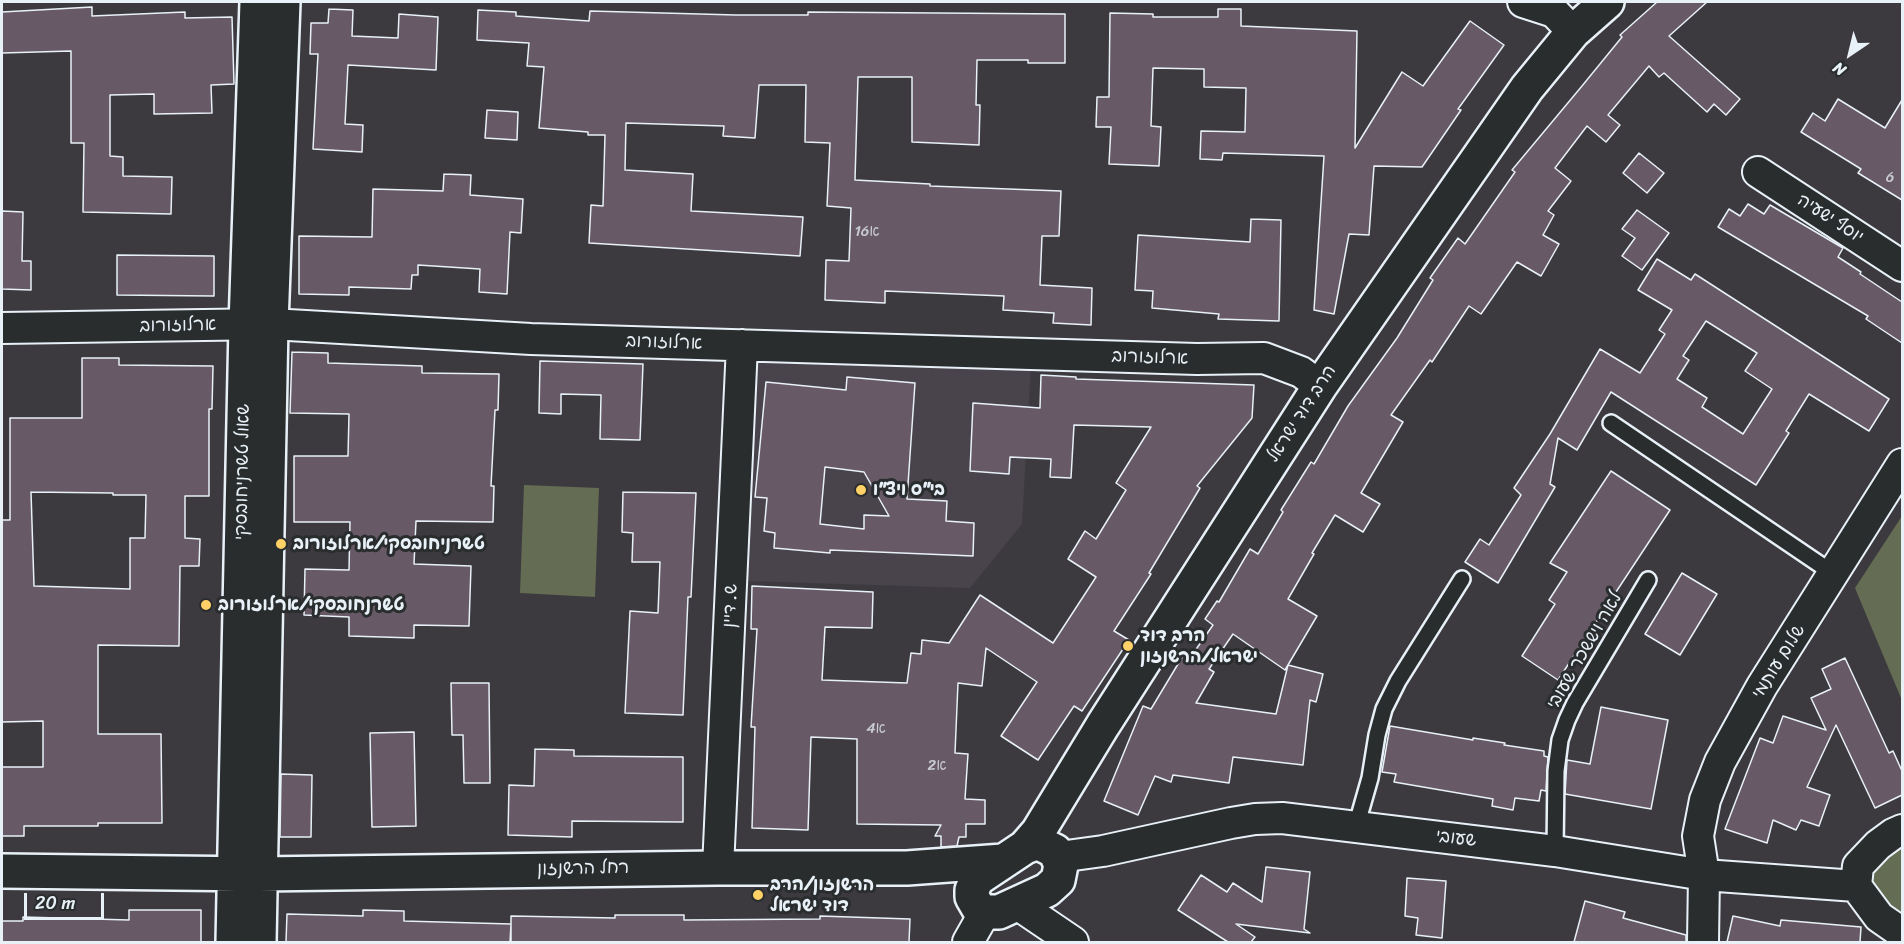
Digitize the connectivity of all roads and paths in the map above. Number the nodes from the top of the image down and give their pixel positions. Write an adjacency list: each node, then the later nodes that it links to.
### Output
1 (257, 2): 8 (street, שאול טשרניחובסקי)
2 (283, 2): 8 (street, שאול טשרניחובסקי)
3 (1523, 2): 5 (street)
4 (1607, 2): 5 (street, הרב דוד ישראל)
5 (1573, 32): 11 (street, הרב דוד ישראל)
6 (1758, 172): 7 (street, יוסף ישעיה)
7 (1902, 266)
8 (259, 325): 9 (street, ארלוזורוב); 10 (street, ארלוזורוב); 25 (street, שאול טשרניחובסקי)
9 (2, 328)
10 (742, 345): 11 (street, ארלוזורוב); 22 (street, ש. דיין)
11 (1320, 386): 20 (street, הרב דוד ישראל)
12 (1611, 423): 14 (lane)
13 (1902, 464): 14 (street, שלום עותמי)
14 (1834, 574): 26 (street, שלום עותמי)
15 (1462, 579): 17 (lane)
16 (1648, 580): 19 (lane, לאה ויששכר שעובי)
17 (1356, 827): 19 (street, שעובי); 21 (street, שעובי)
18 (1902, 830): 27 (street)
19 (1555, 851): 26 (street, שעובי)
20 (1014, 854): 21 (street, רחל הרשנזון); 23 (street, רחל הרשנזון); 29 (street, הרב דוד ישראל)
21 (1059, 857): 28 (street)
22 (718, 868): 23 (street, רחל הרשנזון); 25 (street, רחל הרשנזון)
23 (907, 868): 29 (street)
24 (2, 872): 25 (street, רחל הרשנזון)
25 (246, 874): 31 (street, שאול טשרניחובסקי); 32 (street, שאול טשרניחובסקי)
26 (1704, 875): 27 (street, שעובי); 35 (street, שלום עותמי)
27 (1856, 886): 30 (street)
28 (1017, 904): 29 (street); 34 (street)
29 (978, 905): 33 (street)
30 (1902, 933)
31 (233, 942)
32 (259, 942)
33 (968, 942)
34 (1073, 942)
35 (1703, 942)

